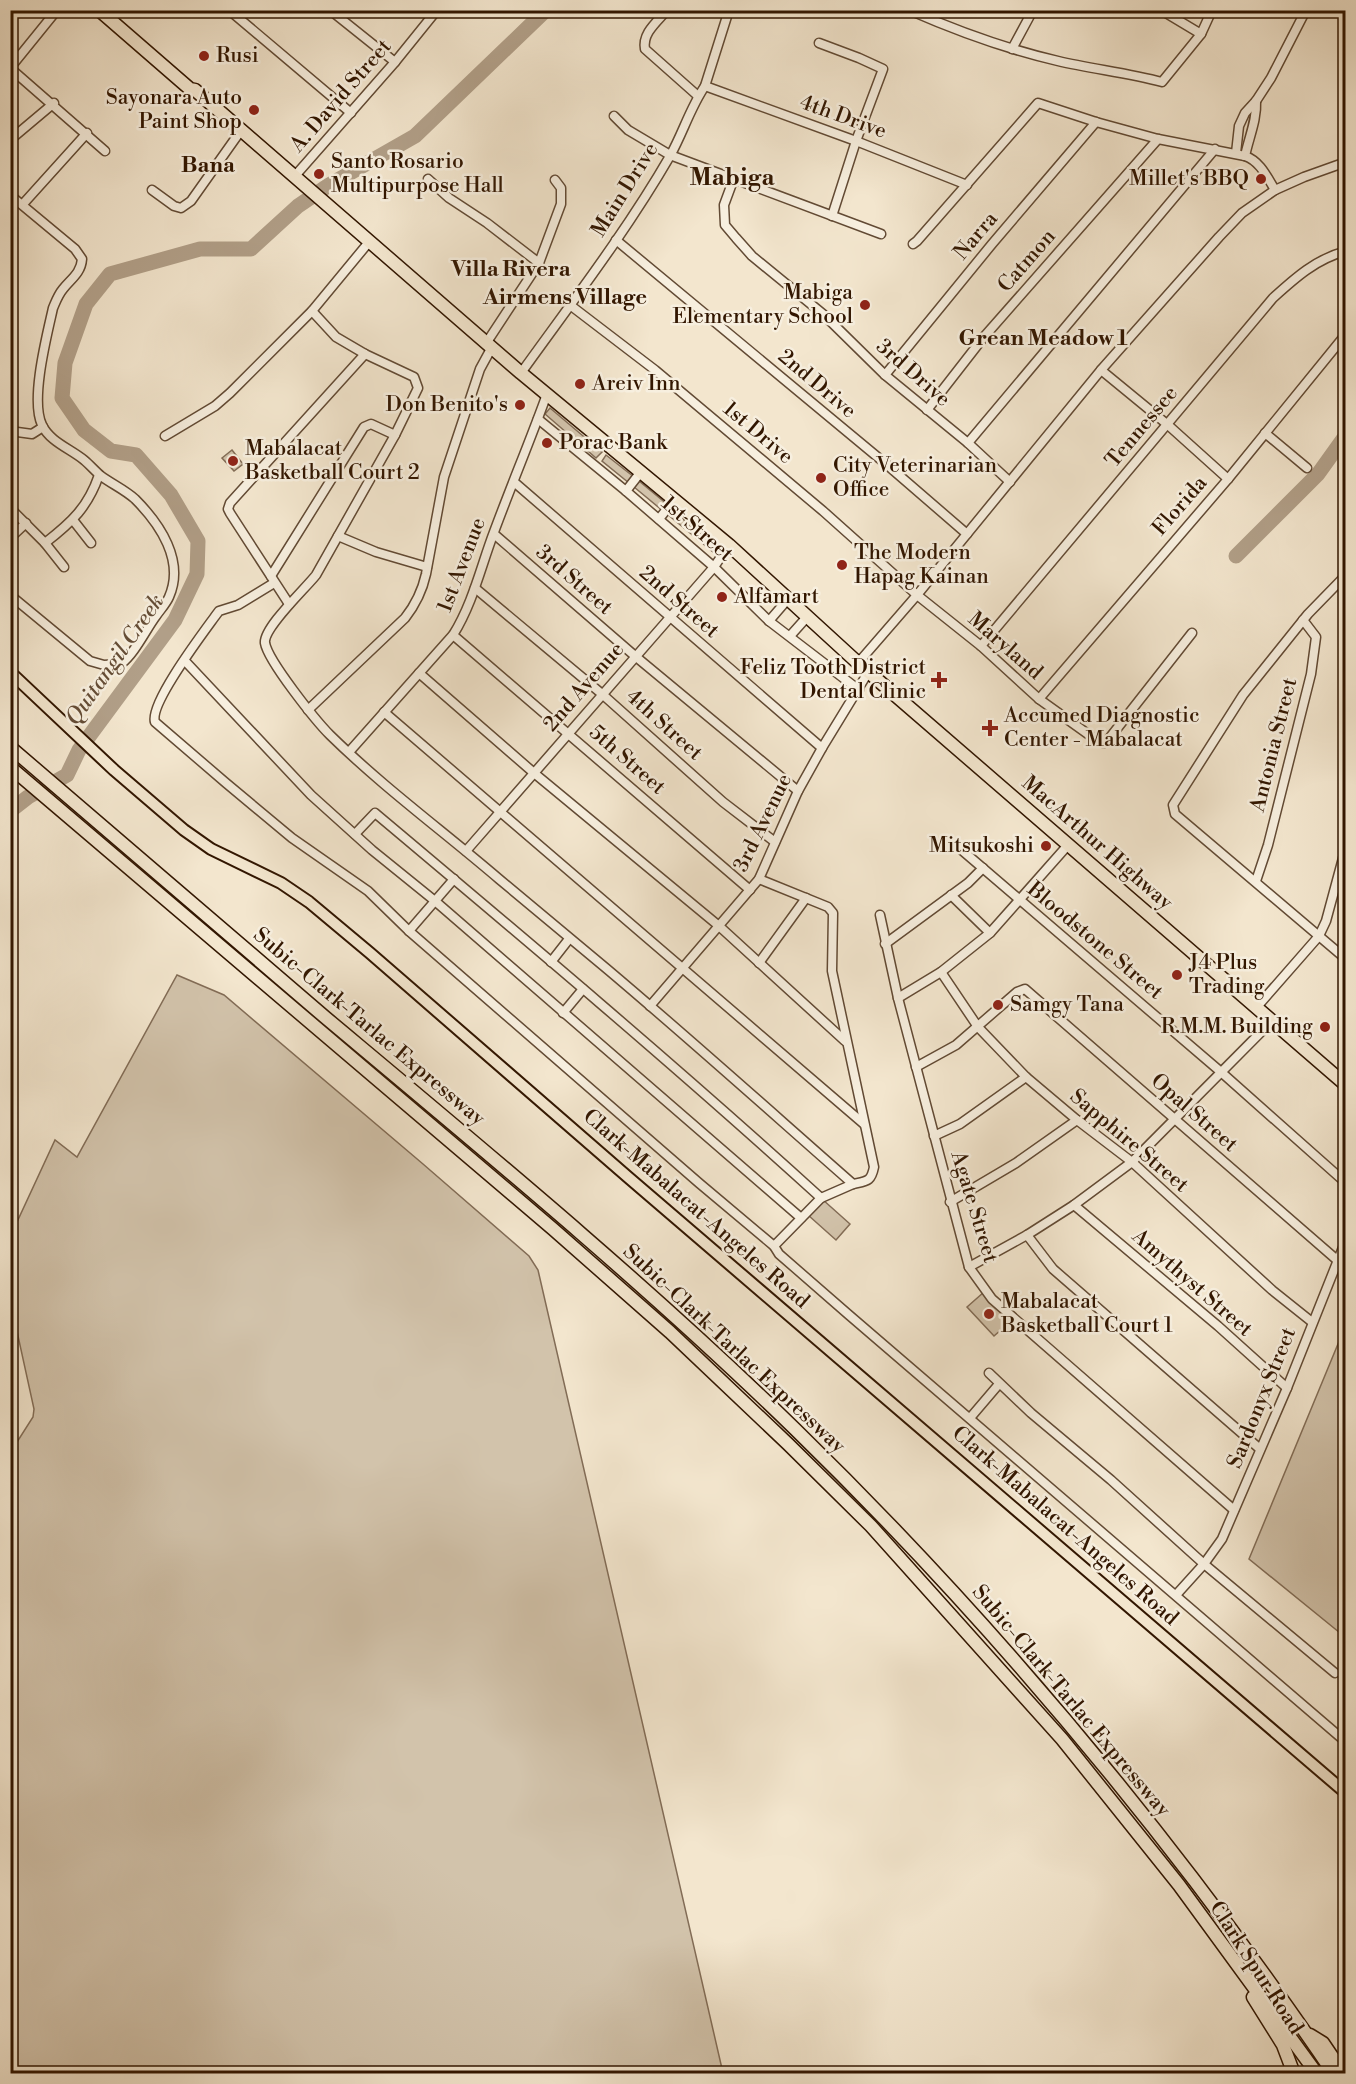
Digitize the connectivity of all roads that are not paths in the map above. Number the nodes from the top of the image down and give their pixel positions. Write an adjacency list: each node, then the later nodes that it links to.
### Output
1 (57, 10): 18 (street)
2 (99, 10): 20 (highway, MacArthur Highway)
3 (229, 10): 23 (street)
4 (330, 10): 17 (street)
5 (667, 10): 21 (street)
6 (729, 10): 19 (street, Main Drive)
7 (909, 10): 16 (street)
8 (1033, 10): 16 (street)
9 (1161, 10): 14 (street)
10 (1212, 10): 14 (street)
11 (1306, 10): 33 (street)
12 (110, 11): 20 (highway, MacArthur Highway)
13 (432, 12): 17 (street, A. David Street)
14 (1201, 34): 16 (street)
15 (819, 44): 30 (street)
16 (1012, 49)
17 (395, 62): 23 (street, A. David Street)
18 (11, 68): 22 (street)
19 (705, 86): 21 (street, Main Drive); 30 (street, 4th Drive)
20 (195, 90): 26 (highway, MacArthur Highway)
21 (698, 96): 34 (street, Main Drive)
22 (54, 103): 27 (street); 29 (street)
23 (351, 113): 36 (street, A. David Street)
24 (614, 116): 34 (street)
25 (1096, 122): 28 (street); 40 (street); 59 (street, Narra)
26 (242, 129): 36 (highway, MacArthur Highway); 41 (street)
27 (87, 134): 32 (street); 44 (street)
28 (1158, 139): 31 (street); 61 (street, Catmon)
29 (10, 140)
30 (856, 141): 40 (street, 4th Drive); 45 (street)
31 (1215, 149): 33 (street); 69 (street)
32 (105, 151)
33 (1240, 154): 42 (street)
34 (670, 155): 38 (street); 47 (street, Main Drive)
35 (1346, 162): 42 (street)
36 (294, 177): 48 (highway, MacArthur Highway)
37 (428, 178): 51 (street)
38 (734, 178): 45 (street); 59 (street, 3rd Drive)
39 (555, 180): 51 (street)
40 (967, 185): 49 (street)
41 (152, 190)
42 (1275, 190): 57 (street)
43 (10, 195): 44 (street)
44 (23, 204): 64 (street)
45 (832, 216): 46 (street)
46 (881, 234)
47 (616, 240): 52 (street, Main Drive); 83 (street, 2nd Drive)
48 (369, 242): 53 (street); 55 (highway, MacArthur Highway)
49 (913, 244)
50 (1346, 251): 63 (street, Tennessee)
51 (538, 263): 55 (street)
52 (570, 305): 58 (street, Main Drive); 96 (street, 1st Drive)
53 (312, 311): 56 (street); 68 (street)
54 (1346, 334): 66 (street, Florida)
55 (490, 345): 58 (highway, MacArthur Highway); 90 (street)
56 (365, 354): 67 (street); 93 (street)
57 (1101, 370): 63 (street); 75 (street)
58 (521, 373): 60 (highway, MacArthur Highway)
59 (885, 375): 61 (street, 3rd Drive)
60 (547, 394): 62 (street, 1st Avenue); 71 (highway, MacArthur Highway)
61 (927, 410): 69 (street, 3rd Drive)
62 (538, 419): 74 (street, 1st Avenue); 76 (street, 1st Street)
63 (1168, 425): 73 (street); 106 (street, Tennessee)
64 (43, 427): 65 (street); 72 (street)
65 (10, 431)
66 (1265, 433): 70 (street); 73 (street, Florida)
67 (395, 435): 84 (street); 93 (street)
68 (165, 436)
69 (968, 443): 75 (street, 3rd Drive)
70 (1307, 468)
71 (640, 473): 76 (street); 77 (highway, MacArthur Highway)
72 (99, 475): 80 (street); 95 (street)
73 (1228, 479): 115 (street, Florida)
74 (514, 482): 82 (street, 1st Avenue); 99 (street, 2nd Street)
75 (1010, 482): 83 (street)
76 (626, 491): 79 (street, 1st Street)
77 (674, 500): 79 (street); 88 (highway, MacArthur Highway)
78 (10, 508): 81 (street)
79 (659, 519): 91 (street, 1st Street)
80 (73, 520): 86 (street); 87 (street)
81 (26, 523): 85 (street); 86 (street)
82 (494, 534): 94 (street, 1st Avenue); 107 (street, 3rd Street)
83 (967, 534): 96 (street)
84 (338, 536): 90 (street); 98 (street)
85 (10, 538)
86 (45, 543): 89 (street)
87 (91, 543)
88 (729, 546): 91 (street, 2nd Avenue); 97 (highway, MacArthur Highway)
89 (64, 567)
90 (427, 567): 116 (street)
91 (714, 567): 99 (street, 2nd Avenue); 102 (street, 1st Street)
92 (1346, 575): 101 (street)
93 (272, 579): 98 (street); 108 (street)
94 (475, 588): 104 (street, 1st Avenue); 114 (street, 4th Street)
95 (10, 595)
96 (916, 595): 106 (street, Maryland); 109 (street)
97 (788, 599): 100 (highway, MacArthur Highway); 102 (street)
98 (289, 604): 116 (street)
99 (669, 617): 107 (street, 2nd Avenue); 120 (street, 2nd Street)
100 (807, 617): 105 (street); 109 (highway, MacArthur Highway)
101 (1303, 620): 135 (street, Antonia Street); 135 (street)
102 (770, 621): 105 (street, 1st Street)
103 (1192, 633): 115 (street, Maryland)
104 (453, 634): 112 (street, 1st Avenue); 118 (street, 5th Street)
105 (790, 636): 113 (street, 1st Street)
106 (981, 646): 115 (street, Maryland)
107 (635, 656): 114 (street, 2nd Avenue); 124 (street, 3rd Street)
108 (185, 661): 126 (street); 143 (street)
109 (858, 663): 110 (highway, MacArthur Highway)
110 (869, 671): 113 (street, 3rd Avenue); 128 (highway, MacArthur Highway)
111 (10, 672): 192 (main road, Clark-Mabalacat-Angeles Road)
112 (419, 673): 117 (street, 1st Avenue); 123 (street)
113 (859, 690): 120 (street, 3rd Avenue)
114 (602, 694): 118 (street, 2nd Avenue); 127 (street, 4th Street)
115 (1039, 699)
116 (308, 710): 121 (street)
117 (384, 712): 121 (street, 1st Avenue); 125 (street)
118 (568, 732): 123 (street, 2nd Avenue); 136 (street, 5th Street)
119 (10, 747): 194 (highway, Subic-Clark-Tarlac Expressway)
120 (822, 748): 124 (street, 3rd Avenue)
121 (349, 752): 131 (street)
122 (10, 767): 193 (highway, Subic-Clark-Tarlac Expressway)
123 (534, 773): 125 (street, 2nd Avenue); 142 (street)
124 (798, 792): 127 (street, 3rd Avenue)
125 (500, 811): 131 (street, 2nd Avenue); 151 (street)
126 (355, 834): 133 (street); 140 (street)
127 (775, 842): 134 (street, 3rd Avenue)
128 (1068, 844): 139 (street); 156 (highway, MacArthur Highway)
129 (957, 846): 132 (street, Bloodstone Street)
130 (1346, 847): 145 (street)
131 (466, 851): 146 (street)
132 (983, 868): 137 (street); 139 (street, Bloodstone Street)
133 (454, 879): 140 (street); 149 (street)
134 (759, 879): 136 (street, 3rd Avenue); 138 (street)
135 (1256, 881): 145 (street)
136 (750, 890): 142 (street, 3rd Avenue)
137 (951, 895): 144 (street); 147 (street)
138 (806, 898): 150 (street); 160 (street)
139 (1019, 900): 144 (street); 162 (street, Bloodstone Street)
140 (435, 901): 143 (street); 157 (street)
141 (880, 915): 147 (street, Agate Street)
142 (719, 926): 150 (street); 151 (street, 3rd Avenue)
143 (409, 931): 178 (street)
144 (990, 933): 152 (street)
145 (1319, 936): 148 (street); 156 (street)
146 (569, 939): 149 (street); 155 (street)
147 (885, 944): 154 (street, Agate Street)
148 (1346, 959)
149 (551, 962): 153 (street)
150 (759, 963): 160 (street)
151 (682, 969): 155 (street, 3rd Avenue); 167 (street)
152 (941, 972): 154 (street); 159 (street, Sapphire Street)
153 (583, 989): 157 (street); 172 (street)
154 (898, 998): 161 (street, Agate Street)
155 (650, 1006): 171 (street)
156 (1256, 1008): 158 (highway, MacArthur Highway)
157 (563, 1013): 175 (street)
158 (1270, 1019): 162 (street); 164 (highway, MacArthur Highway)
159 (978, 1027): 161 (street); 163 (street, Sapphire Street); 165 (street, Opal Street)
160 (846, 1041): 167 (street)
161 (916, 1067): 168 (street, Agate Street)
162 (1221, 1072): 165 (street); 170 (street, Bloodstone Street)
163 (1026, 1077): 166 (street, Sapphire Street); 168 (street)
164 (1346, 1085)
165 (1174, 1119): 169 (street); 179 (street, Opal Street)
166 (1077, 1120): 169 (street, Sapphire Street); 173 (street)
167 (864, 1124): 171 (street)
168 (934, 1136): 173 (street, Agate Street)
169 (1132, 1162): 174 (street); 181 (street, Sapphire Street)
170 (1346, 1183)
171 (853, 1184): 172 (street)
172 (821, 1198): 175 (street)
173 (950, 1202): 180 (street, Agate Street)
174 (1074, 1205): 176 (street); 184 (street, Amythyst Street)
175 (801, 1218): 178 (street)
176 (1028, 1235): 180 (street); 186 (street)
177 (1346, 1240): 179 (street, Sardonyx Street)
178 (774, 1246): 185 (street)
179 (1337, 1260): 181 (street, Sardonyx Street)
180 (969, 1267): 187 (street, Agate Street)
181 (1312, 1322): 184 (street, Sardonyx Street)
182 (989, 1373): 183 (street)
183 (999, 1384): 185 (street); 188 (street)
184 (1287, 1388): 186 (street, Sardonyx Street)
185 (970, 1419): 189 (street)
186 (1260, 1449): 187 (street, Sardonyx Street)
187 (1234, 1510): 188 (street, Sardonyx Street)
188 (1204, 1564): 189 (street, Sardonyx Street); 190 (street)
189 (1176, 1595): 191 (street)
190 (1335, 1673)
191 (1346, 1742)
192 (1346, 1794)
193 (1179, 1885): 195 (highway, Clark Spur Road); 196 (highway, Subic-Clark-Tarlac Expressway)
194 (1306, 2033): 197 (highway, Subic-Clark-Tarlac Expressway); 198 (highway, Clark Spur Road)
195 (1294, 2073)
196 (1317, 2073)
197 (1334, 2073)
198 (1344, 2073)

